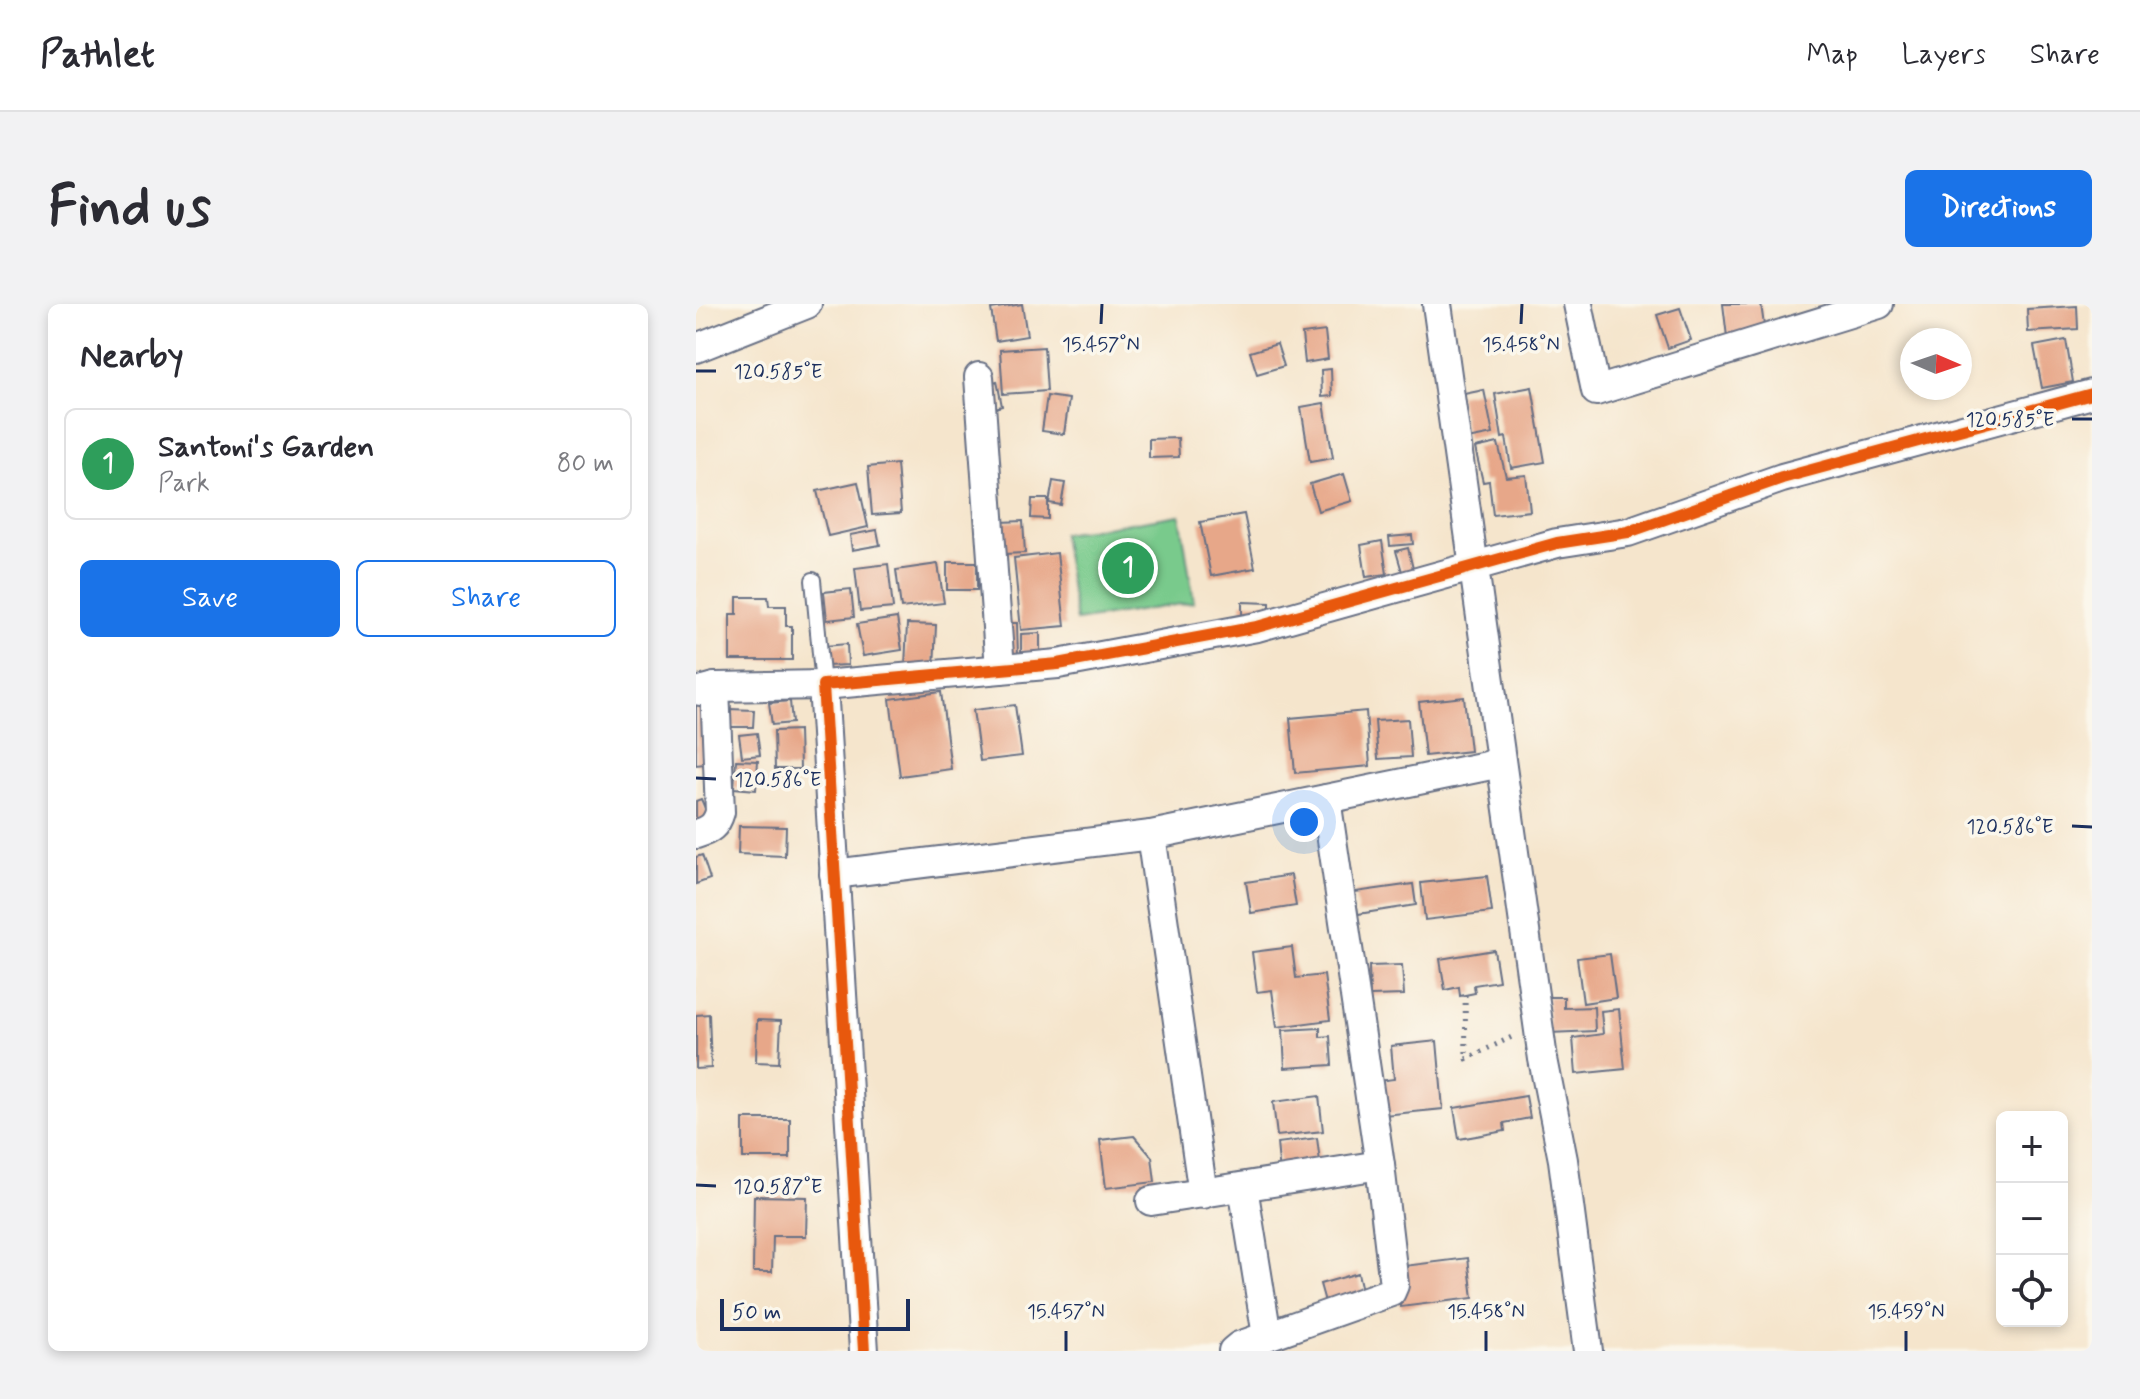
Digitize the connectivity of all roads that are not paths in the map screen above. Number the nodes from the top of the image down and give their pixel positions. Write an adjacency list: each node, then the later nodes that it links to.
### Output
1 (807, 304): 5 (street)
2 (1437, 304): 9 (street)
3 (1578, 304): 4 (street)
4 (1879, 304)
5 (749, 315): 6 (street)
6 (696, 348)
7 (979, 377): 11 (street)
8 (2092, 394): 9 (street)
9 (1474, 565): 11 (street); 14 (street)
10 (813, 580): 12 (lane)
11 (1000, 669): 12 (street)
12 (823, 685): 13 (street); 18 (street)
13 (706, 690): 16 (street)
14 (1501, 763): 15 (street); 26 (street)
15 (1326, 799): 17 (street); 19 (street)
16 (696, 834)
17 (1151, 835): 18 (street); 21 (street)
18 (834, 874): 24 (street)
19 (1380, 1165): 20 (street); 23 (street)
20 (1243, 1187): 21 (street); 23 (street)
21 (1203, 1194): 22 (street)
22 (1151, 1201)
23 (1267, 1336): 25 (street)
24 (864, 1351)
25 (1233, 1351)
26 (1588, 1351)

